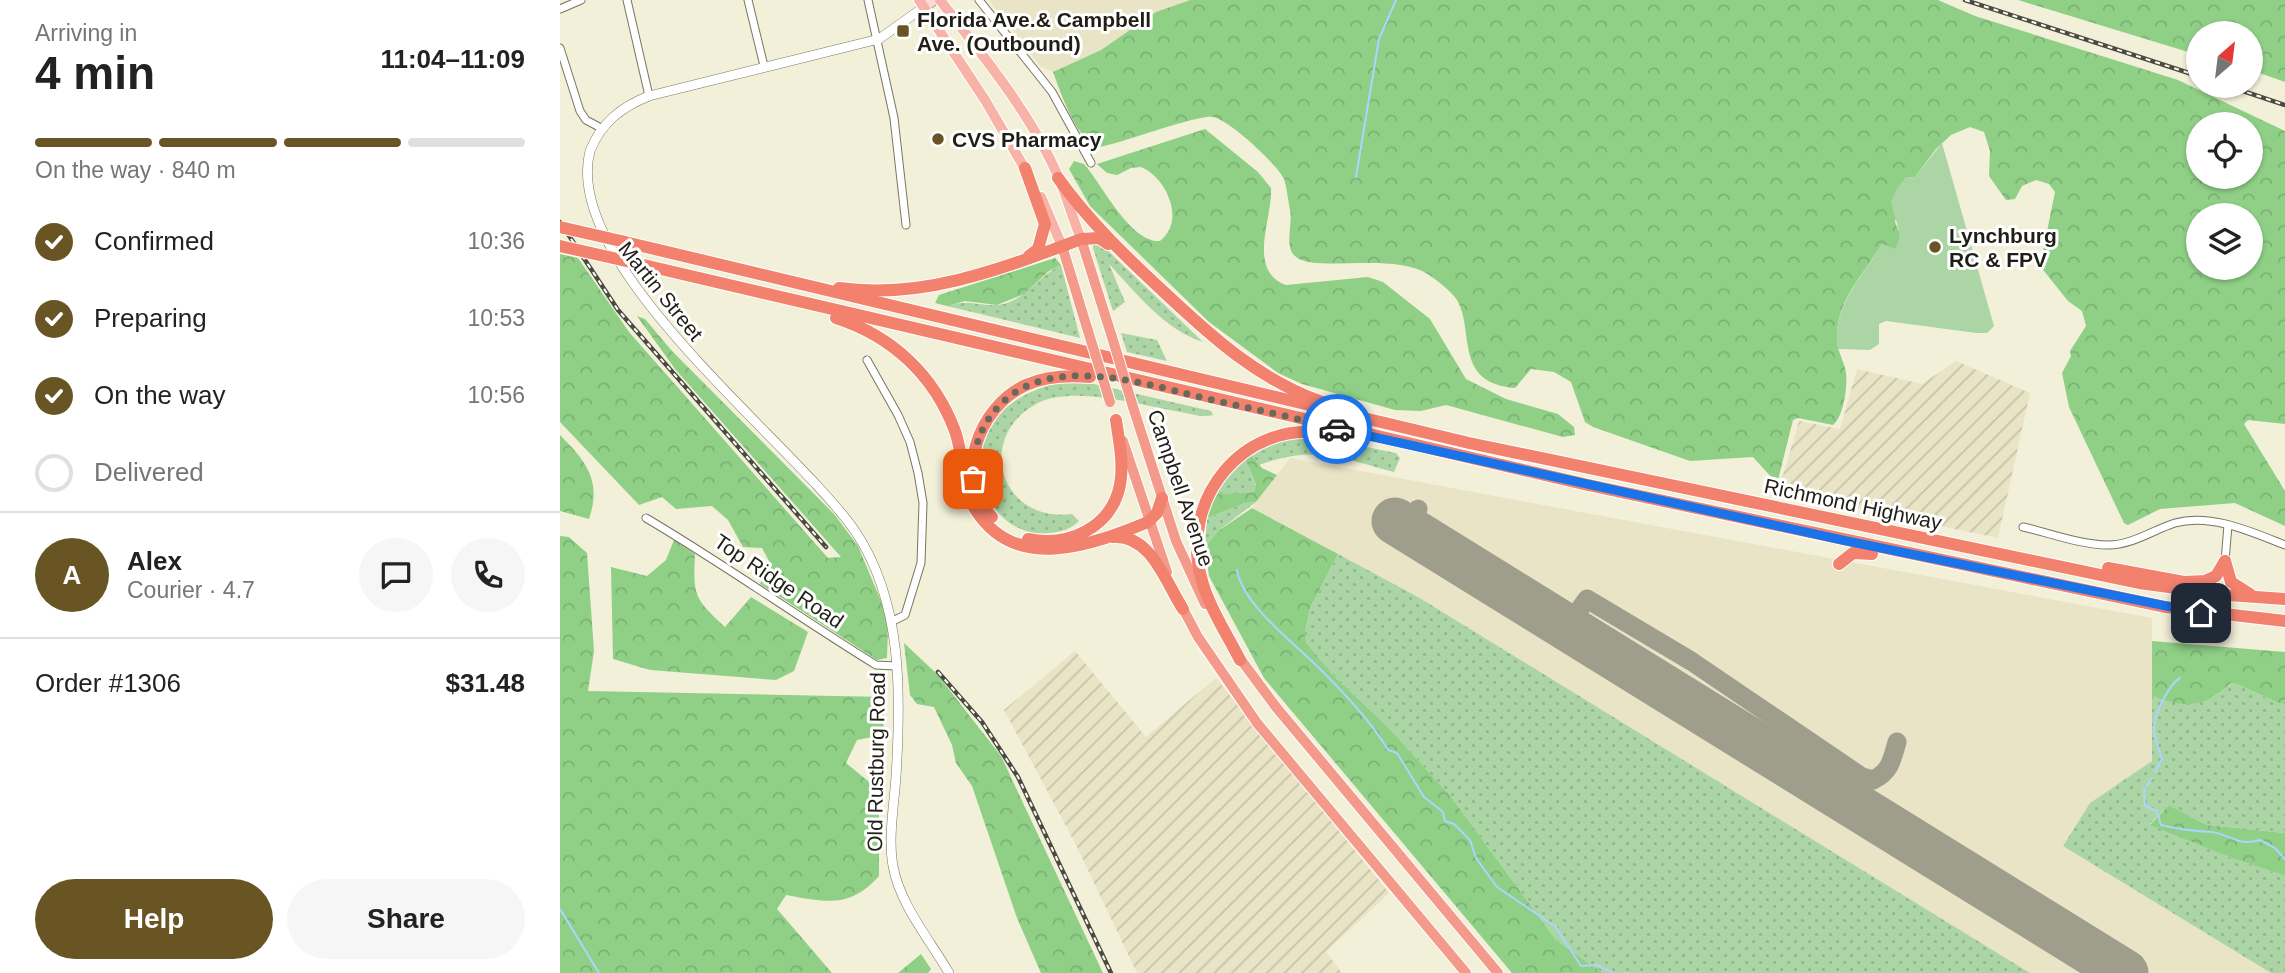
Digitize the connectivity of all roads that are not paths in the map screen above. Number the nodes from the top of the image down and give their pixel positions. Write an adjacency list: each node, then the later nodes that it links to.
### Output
1 (581, 0): 9 (street)
2 (627, 0): 13 (street)
3 (748, 0): 12 (street)
4 (868, 0): 10 (street)
5 (934, 0): 8 (main road)
6 (940, 0): 17 (main road, Campbell Avenue)
7 (979, 0): 15 (street)
8 (921, 4): 10 (street); 16 (main road, Campbell Avenue)
9 (560, 9)
10 (879, 39): 12 (street, Martin Street); 18 (street)
11 (560, 48): 14 (street)
12 (764, 66): 13 (street, Martin Street)
13 (649, 96): 14 (street, Martin Street)
14 (601, 128): 46 (street, Martin Street)
15 (1091, 163)
16 (1025, 168): 22 (main road, Campbell Avenue); 23 (highway)
17 (1058, 178): 20 (main road, Campbell Avenue); 25 (highway)
18 (906, 225)
19 (560, 227): 24 (highway, bridge)
20 (1081, 239): 22 (highway); 25 (highway); 32 (highway, Campbell Avenue, bridge)
21 (560, 246): 26 (highway, bridge)
22 (1062, 246): 23 (highway); 29 (highway, Campbell Avenue, bridge)
23 (1021, 261): 24 (highway)
24 (734, 269): 30 (highway)
25 (1146, 275): 30 (highway)
26 (745, 290): 28 (highway); 38 (highway)
27 (867, 360): 46 (street)
28 (1139, 382): 29 (highway); 31 (highway, Richmond Highway)
29 (1116, 420): 34 (highway, Campbell Avenue)
30 (1416, 430): 40 (highway, Richmond Highway)
31 (1372, 437): 37 (highway, Richmond Highway); 47 (highway)
32 (1162, 498): 34 (highway); 47 (highway, Campbell Avenue)
33 (646, 518): 48 (street, Top Ridge Road)
34 (1148, 522): 38 (highway); 44 (highway, Campbell Avenue)
35 (2228, 525): 36 (street); 39 (street); 41 (street)
36 (2023, 527)
37 (1812, 533): 42 (highway, Richmond Highway); 42 (highway)
38 (1102, 538): 44 (highway)
39 (2285, 545)
40 (1977, 549): 41 (highway); 43 (highway, Richmond Highway)
41 (2225, 561): 43 (highway)
42 (2055, 584): 45 (highway, Richmond Highway)
43 (2285, 599)
44 (1183, 609): 50 (highway, Campbell Avenue)
45 (2285, 621)
46 (891, 622): 48 (street, Old Rustburg Road)
47 (1240, 660): 51 (highway, Campbell Avenue)
48 (896, 666): 49 (street, Old Rustburg Road)
49 (950, 973)
50 (1466, 973)
51 (1498, 973)

